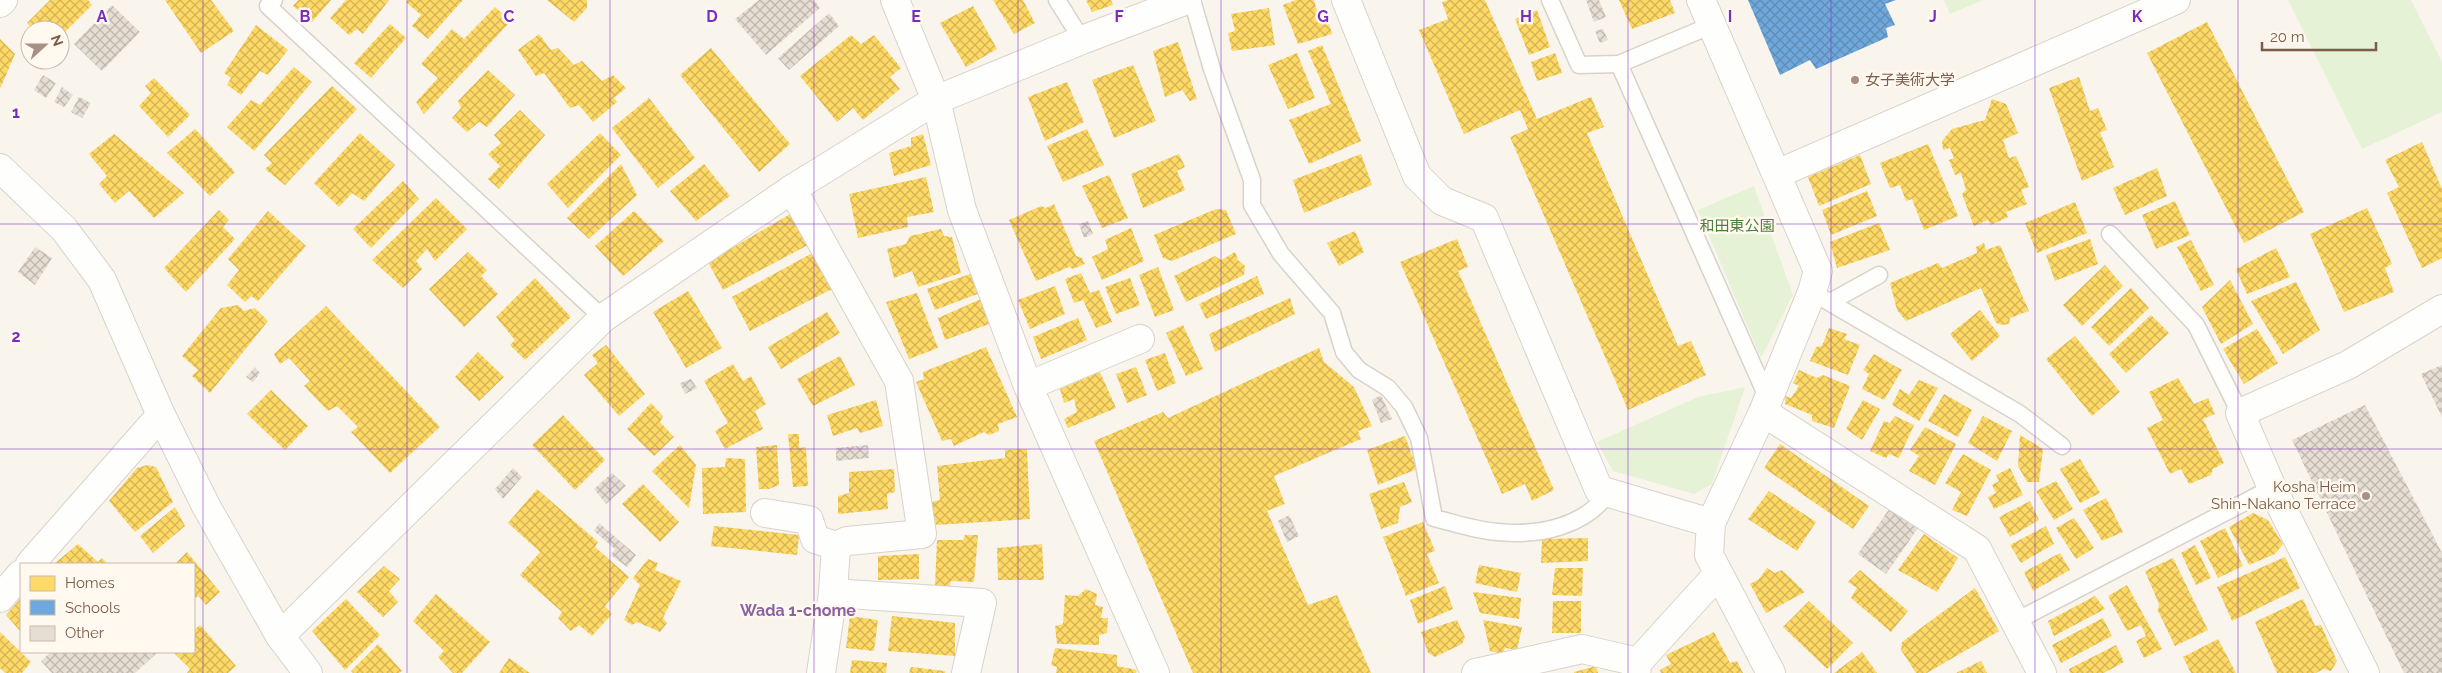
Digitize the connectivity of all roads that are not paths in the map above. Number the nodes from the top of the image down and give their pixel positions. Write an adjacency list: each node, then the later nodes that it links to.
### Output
1 (3, 0): 11 (street)
2 (274, 0): 23 (lane)
3 (896, 0): 15 (street)
4 (1057, 0): 13 (lane)
5 (1187, 0): 13 (street)
6 (1192, 0): 31 (lane)
7 (1346, 0): 31 (street)
8 (1550, 0): 14 (lane)
9 (1701, 0): 12 (street)
10 (2176, 0): 17 (street)
11 (0, 3)
12 (1712, 25): 14 (lane); 17 (street)
13 (1082, 40): 15 (street)
14 (1619, 64): 26 (lane)
15 (936, 100): 18 (street); 25 (street)
16 (0, 168): 28 (street)
17 (1777, 174): 21 (street)
18 (792, 189): 23 (street); 34 (street)
19 (2110, 234): 27 (lane)
20 (1879, 275): 21 (lane)
21 (1821, 297): 26 (street); 29 (lane)
22 (2442, 309): 27 (street)
23 (603, 318): 41 (street)
24 (1140, 338): 25 (street)
25 (1028, 386): 46 (street)
26 (1765, 406): 33 (street); 40 (street)
27 (2240, 413): 30 (street)
28 (161, 415): 35 (street); 41 (street)
29 (2062, 446)
30 (2272, 488): 40 (lane); 50 (street)
31 (1609, 492): 33 (street)
32 (765, 513): 34 (street)
33 (1711, 523): 36 (street)
34 (836, 546): 38 (street)
35 (31, 563)
36 (1718, 574): 42 (street); 48 (street)
37 (20, 575): 39 (street)
38 (833, 593): 44 (street); 45 (street)
39 (0, 598)
40 (2016, 622): 49 (street)
41 (280, 636): 43 (street)
42 (1637, 668): 47 (street)
43 (308, 673)
44 (821, 673)
45 (966, 673)
46 (1155, 673)
47 (1476, 673)
48 (1771, 673)
49 (2042, 673)
50 (2365, 673)

